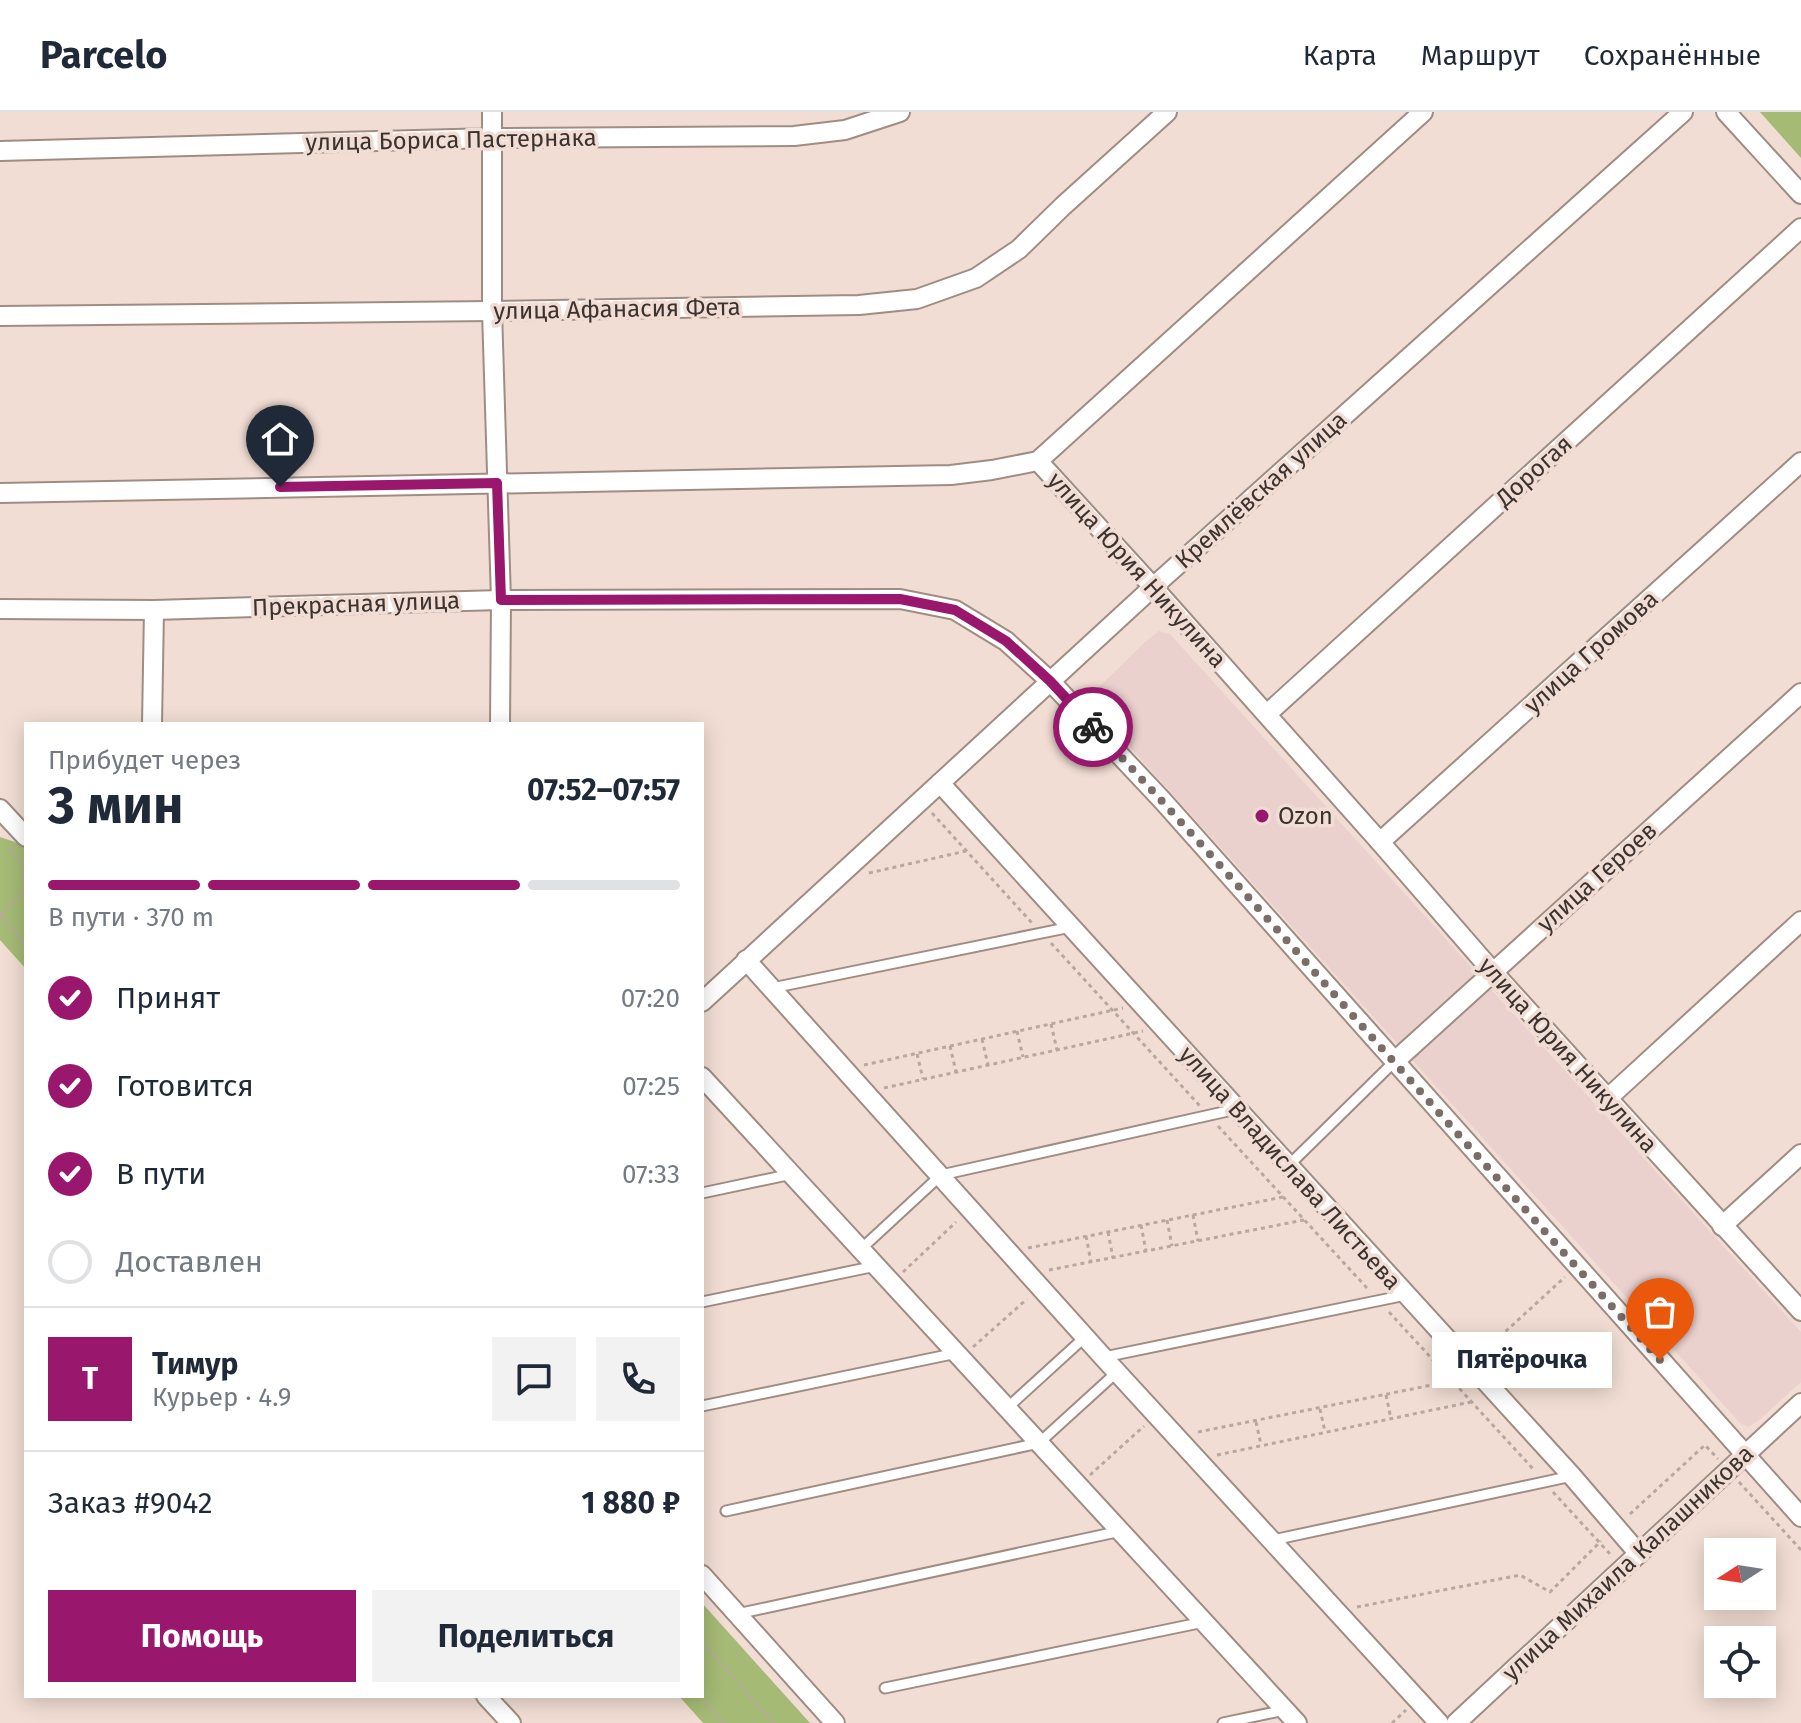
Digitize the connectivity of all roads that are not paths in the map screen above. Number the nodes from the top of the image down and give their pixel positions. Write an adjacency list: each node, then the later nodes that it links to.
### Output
1 (492, 112): 7 (street)
2 (900, 112): 7 (street, улица Бориса Пастернака)
3 (1167, 112): 11 (street, улица Афанасия Фета)
4 (1423, 112): 13 (street)
5 (1683, 112): 17 (street, Кремлёвская улица)
6 (1726, 112): 9 (street)
7 (492, 138): 8 (street, улица Бориса Пастернака); 11 (street)
8 (0, 151)
9 (1801, 194)
10 (1801, 228): 23 (street, Дорогая)
11 (492, 311): 12 (street, улица Афанасия Фета); 15 (street)
12 (0, 316)
13 (1038, 461): 15 (street, улица Юрия Никулина); 17 (street, улица Юрия Никулина)
14 (1801, 462): 29 (street, улица Громова)
15 (497, 483): 16 (street, улица Юрия Никулина); 18 (street)
16 (0, 493)
17 (1153, 587): 21 (street, Кремлёвская улица); 23 (street, улица Юрия Никулина)
18 (501, 600): 20 (street, Прекрасная улица); 21 (street, Прекрасная улица); 25 (street)
19 (0, 609): 20 (street, Прекрасная улица)
20 (154, 610): 24 (street)
21 (1050, 681): 26 (street, Кремлёвская улица); 36 (street, Прекрасная улица)
22 (1801, 693): 33 (street, улица Героев)
23 (1267, 714): 29 (street, улица Юрия Никулина)
24 (152, 722)
25 (500, 722)
26 (940, 783): 31 (street, улица Владислава Листьева); 32 (street, Кремлёвская улица)
27 (0, 809): 28 (street)
28 (24, 835)
29 (1380, 842): 33 (street, улица Юрия Никулина)
30 (1801, 921): 38 (street)
31 (1071, 927): 34 (lane); 39 (street, улица Владислава Листьева)
32 (746, 960): 34 (street); 35 (street, Кремлёвская улица)
33 (1493, 972): 36 (street, улица Героев); 38 (street, улица Юрия Никулина)
34 (772, 988): 43 (street)
35 (704, 1000)
36 (1394, 1062): 41 (lane); 59 (street, Прекрасная улица)
37 (704, 1079): 42 (street)
38 (1607, 1099): 45 (street, улица Юрия Никулина)
39 (1237, 1109): 41 (street, улица Владислава Листьева); 43 (lane)
40 (1801, 1154): 45 (street)
41 (1288, 1166): 48 (street, улица Владислава Листьева)
42 (792, 1174): 44 (lane); 46 (street)
43 (941, 1175): 46 (lane); 51 (street)
44 (704, 1193)
45 (1722, 1226): 50 (street, улица Юрия Никулина)
46 (861, 1249): 47 (street)
47 (876, 1266): 49 (lane); 52 (street)
48 (1406, 1295): 53 (lane); 60 (street, улица Владислава Листьева)
49 (704, 1302)
50 (1801, 1311)
51 (1085, 1337): 53 (street); 57 (lane)
52 (959, 1355): 56 (lane); 57 (street)
53 (1103, 1357): 54 (street)
54 (1117, 1372): 58 (lane); 64 (street)
55 (1801, 1403): 59 (street, улица Михаила Калашникова)
56 (704, 1406)
57 (1007, 1408): 58 (street)
58 (1039, 1443): 61 (lane); 63 (street)
59 (1744, 1454): 62 (street, Прекрасная улица); 65 (street, улица Михаила Калашникова)
60 (1572, 1476): 64 (lane); 65 (street, улица Владислава Листьева)
61 (726, 1511)
62 (1801, 1517)
63 (1121, 1531): 67 (lane); 68 (street)
64 (1273, 1540): 76 (street)
65 (1639, 1554): 77 (street, улица Михаила Калашникова)
66 (704, 1577): 67 (street)
67 (737, 1614): 74 (street)
68 (1204, 1622): 69 (lane); 71 (street)
69 (885, 1688)
70 (488, 1698): 73 (street)
71 (1291, 1716): 75 (lane)
72 (499, 1723): 73 (street)
73 (511, 1723)
74 (835, 1723)
75 (1223, 1723)
76 (1439, 1723)
77 (1456, 1723)

